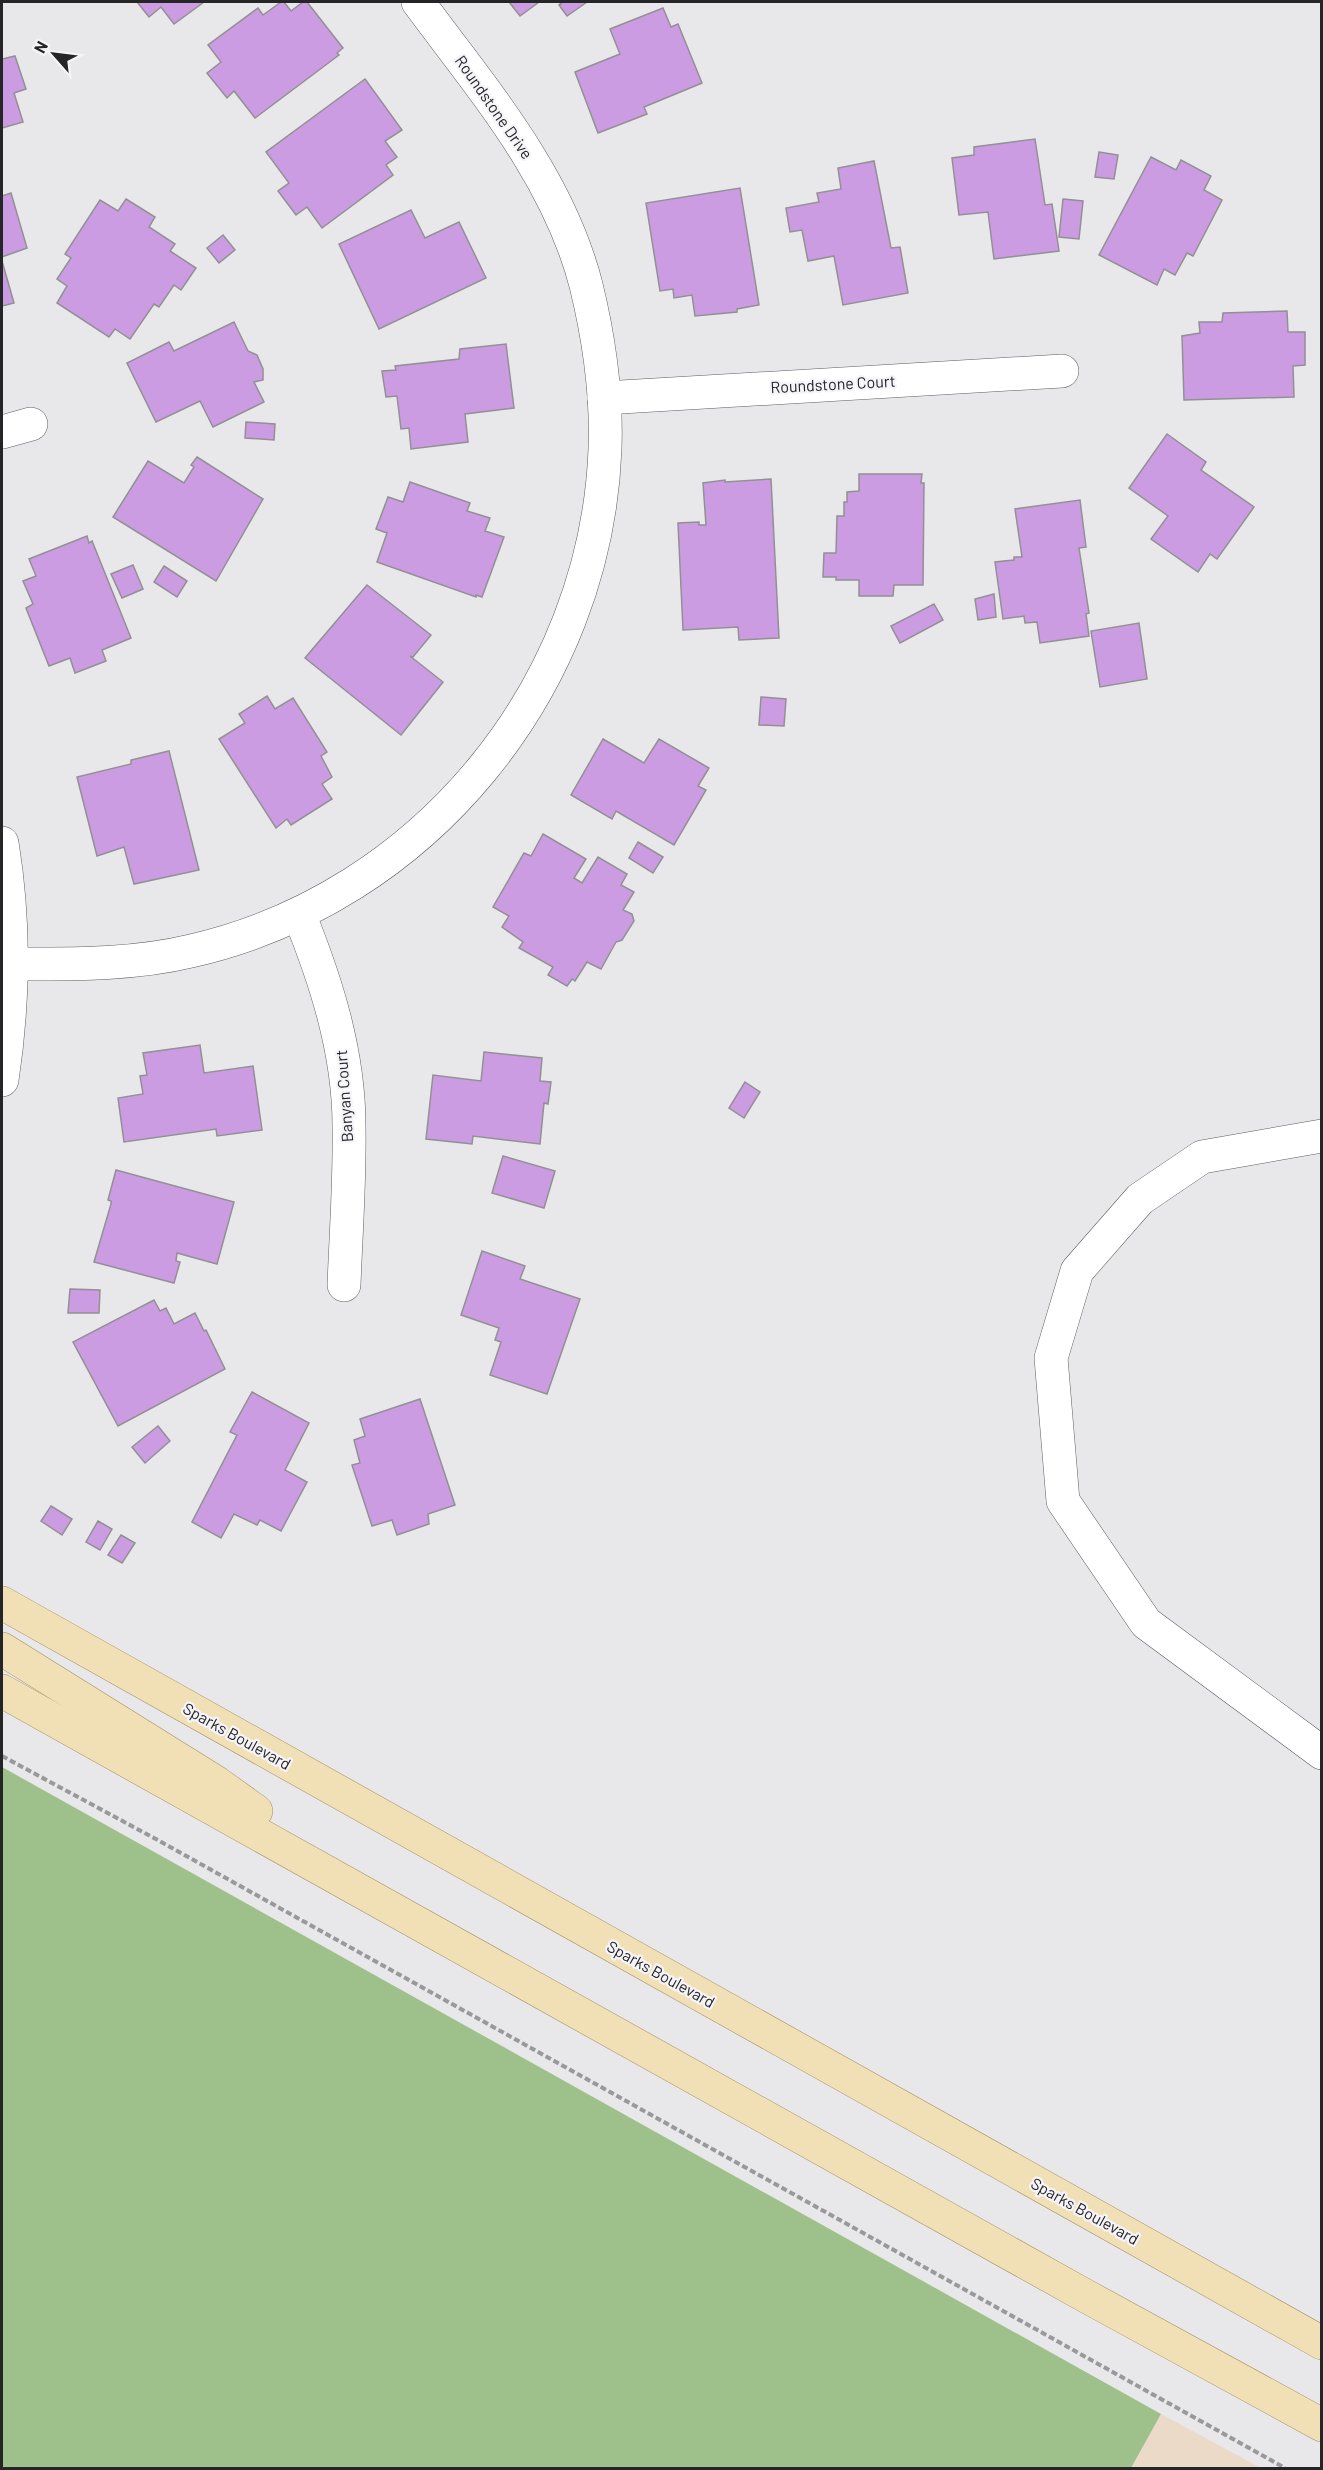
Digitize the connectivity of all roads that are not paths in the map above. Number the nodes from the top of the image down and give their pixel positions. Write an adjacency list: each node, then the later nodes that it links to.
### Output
1 (418, 2): 3 (street, Roundstone Drive)
2 (1062, 370): 3 (street, Roundstone Court)
3 (604, 398): 5 (street, Roundstone Drive)
4 (2, 843): 6 (street)
5 (298, 914): 6 (street, Roundstone Drive); 9 (street, Banyan Court)
6 (12, 964): 7 (street)
7 (2, 1080)
8 (1322, 1136): 13 (street)
9 (344, 1286)
10 (2, 1603): 15 (main road, Sparks Boulevard)
11 (2, 1649): 14 (main road)
12 (5, 1693): 14 (main road)
13 (1322, 1753)
14 (404, 1915): 16 (main road)
15 (1322, 2343)
16 (1322, 2426)

